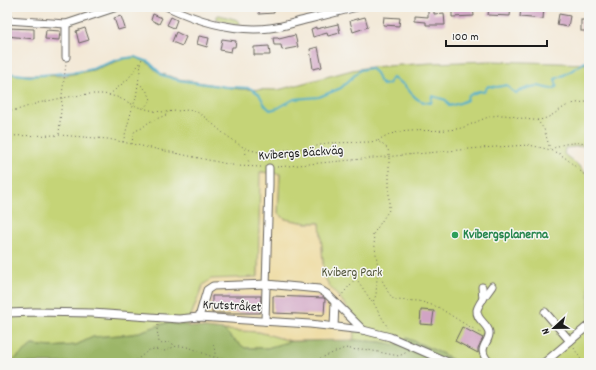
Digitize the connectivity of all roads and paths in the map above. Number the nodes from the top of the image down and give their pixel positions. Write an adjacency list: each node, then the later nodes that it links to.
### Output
1 (117, 7): 5 (street)
2 (168, 7): 3 (street)
3 (357, 7)
4 (7, 20): 5 (street)
5 (66, 24): 6 (street)
6 (66, 57)
7 (142, 57): 8 (path)
8 (140, 62): 10 (path); 11 (path)
9 (65, 72): 12 (path)
10 (138, 83): 14 (path); 15 (path)
11 (109, 95): 12 (path); 14 (path)
12 (62, 98): 16 (path); 19 (path)
13 (589, 102): 18 (path)
14 (134, 105): 15 (path); 22 (path)
15 (144, 108): 17 (path)
16 (7, 110)
17 (169, 112): 24 (path); 25 (path)
18 (537, 120): 21 (path); 26 (path)
19 (59, 135): 20 (path, Kvibergs Bäckväg); 22 (path, Kvibergs Bäckväg)
20 (7, 136)
21 (378, 141): 25 (path); 27 (path)
22 (123, 142): 24 (path, Kvibergs Bäckväg)
23 (589, 142): 26 (path)
24 (132, 144): 28 (path, Kvibergs Bäckväg)
25 (245, 148): 28 (path)
26 (550, 150): 27 (path, Kvibergs Bäckväg); 30 (path, Kvibergs Bäckväg)
27 (389, 156): 29 (path, Kvibergs Bäckväg); 31 (path)
28 (251, 167): 29 (path, Kvibergs Bäckväg)
29 (269, 168): 35 (street)
30 (589, 179)
31 (373, 233): 32 (path); 33 (path)
32 (372, 236)
33 (379, 274): 34 (path); 40 (path); 50 (path)
34 (356, 278): 39 (path); 40 (path)
35 (266, 284): 39 (street); 44 (street); 45 (street)
36 (492, 286): 38 (street)
37 (482, 287): 38 (street)
38 (483, 299): 50 (street)
39 (335, 302): 47 (street); 48 (street)
40 (372, 302): 49 (path)
41 (545, 312): 51 (street)
42 (7, 313): 43 (street, Krutstråket)
43 (161, 317): 44 (street, Krutstråket); 53 (path)
44 (199, 318): 45 (street, Krutstråket)
45 (265, 321): 47 (street, Krutstråket)
46 (589, 325): 51 (street)
47 (334, 327): 48 (street, Krutstråket)
48 (364, 330): 49 (street, Krutstråket)
49 (390, 337): 54 (street, Krutstråket)
50 (489, 337): 60 (street)
51 (570, 341): 61 (street); 62 (path)
52 (213, 345): 55 (path)
53 (175, 346): 55 (path); 56 (path)
54 (412, 346): 58 (path); 59 (street, Krutstråket)
55 (215, 358): 57 (path)
56 (133, 363)
57 (240, 363)
58 (309, 363)
59 (450, 363)
60 (490, 363)
61 (544, 363)
62 (583, 363)

